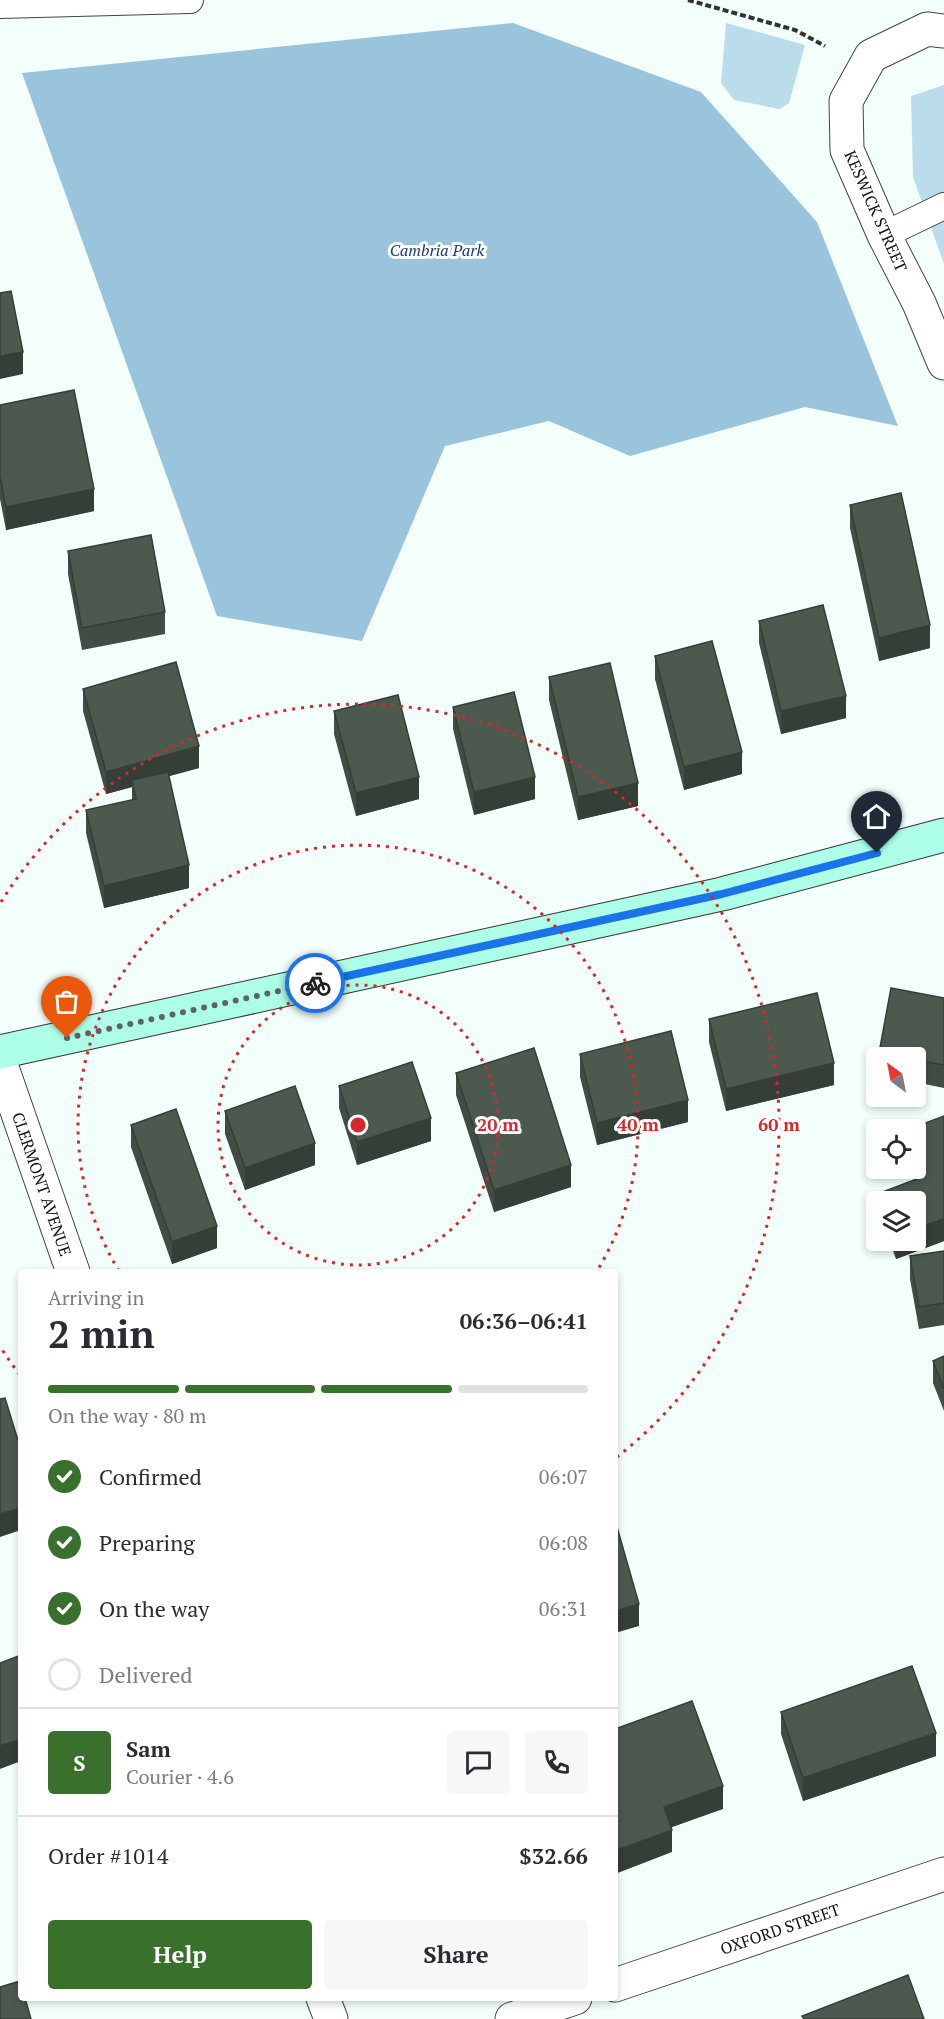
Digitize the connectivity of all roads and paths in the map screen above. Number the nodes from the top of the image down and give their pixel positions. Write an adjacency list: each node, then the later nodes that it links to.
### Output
1 (190, 0): 3 (lane)
2 (688, 0): 5 (path)
3 (0, 4)
4 (944, 31): 7 (street, KESWICK STREET)
5 (825, 46)
6 (944, 206): 7 (lane)
7 (884, 235): 8 (street, KESWICK STREET)
8 (944, 363)
9 (944, 835): 10 (main road)
10 (0, 1052)
11 (0, 1062): 12 (street, CLERMONT AVENUE)
12 (72, 1269)
13 (944, 1874): 14 (street, OXFORD STREET)
14 (618, 1984)
15 (324, 2001): 18 (street)
16 (567, 2001): 17 (street)
17 (519, 2018)
18 (330, 2019)

